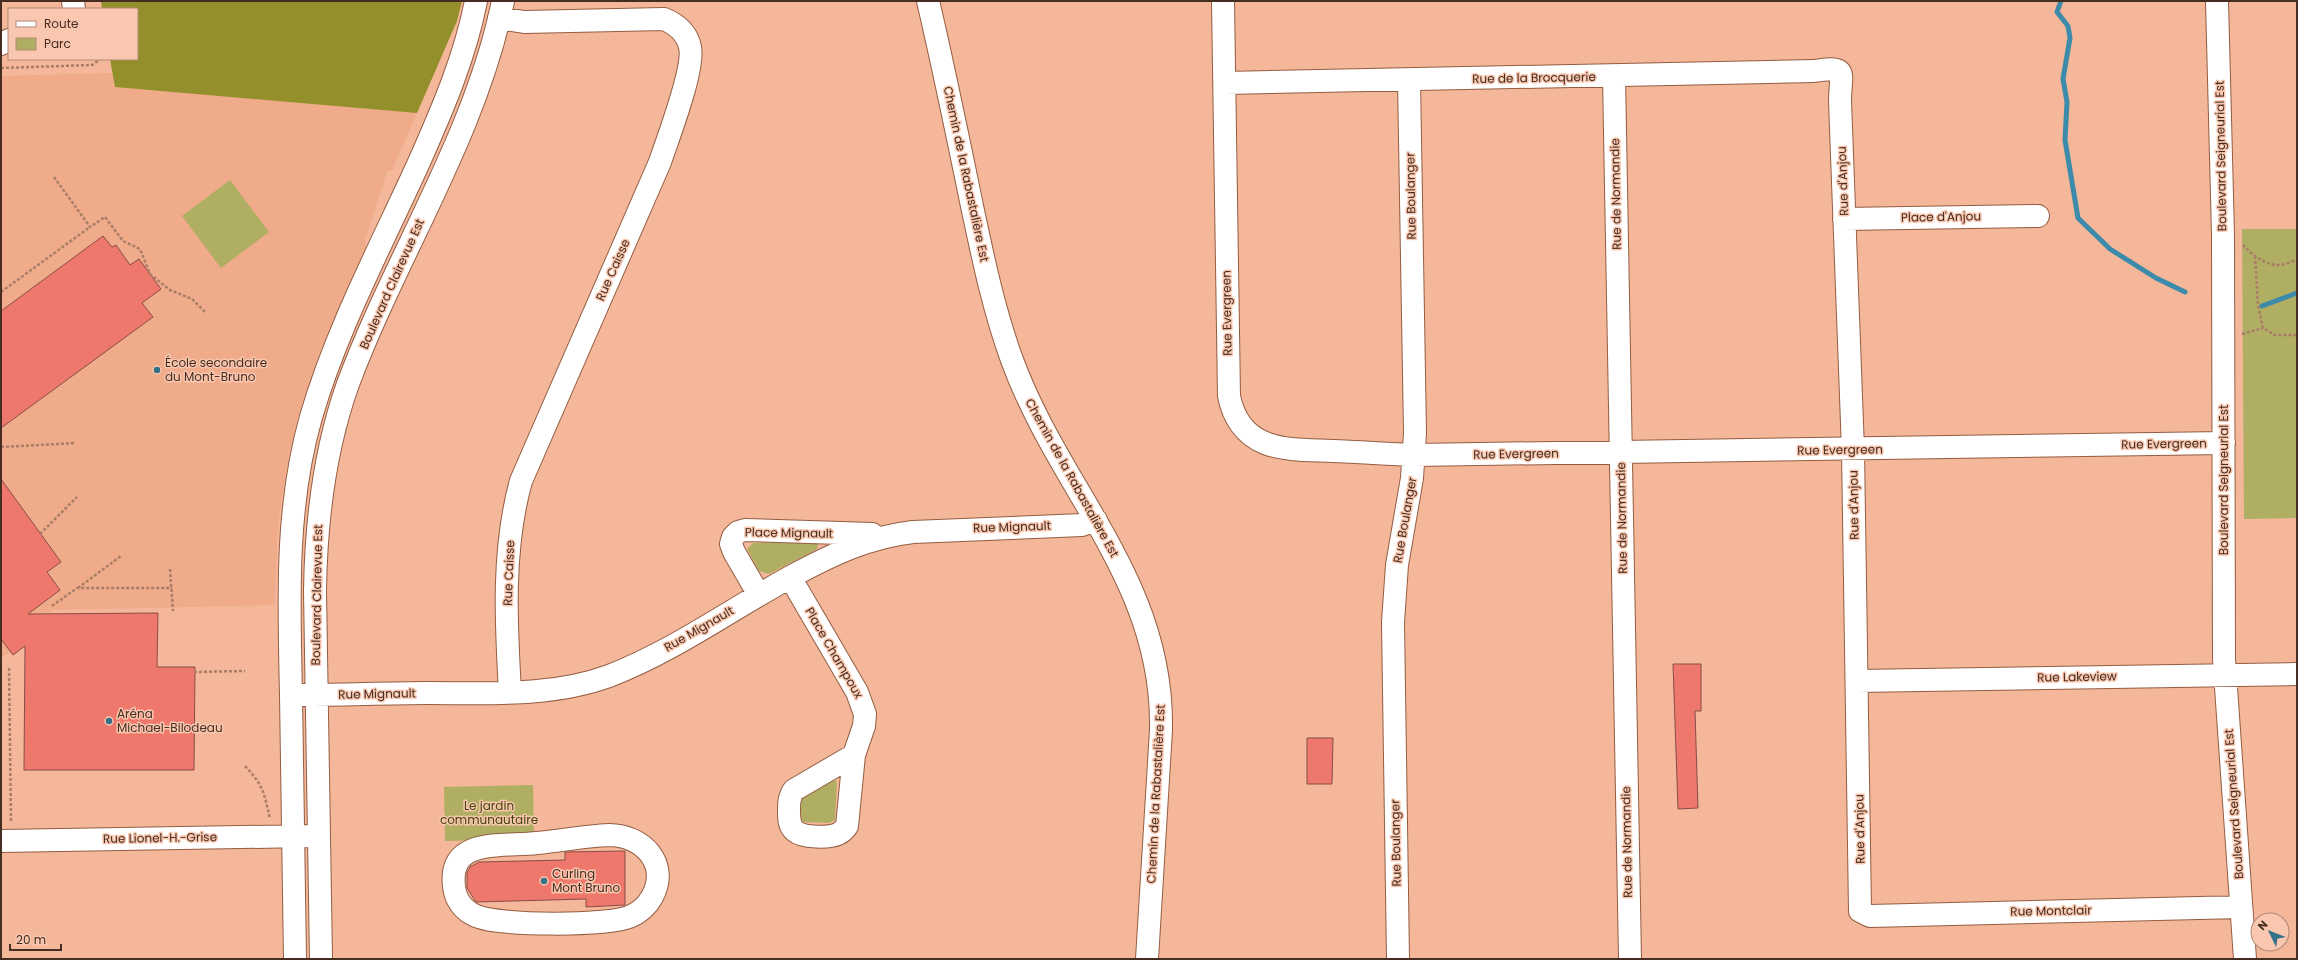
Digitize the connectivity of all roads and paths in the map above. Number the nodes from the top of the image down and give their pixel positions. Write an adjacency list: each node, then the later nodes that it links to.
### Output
1 (476, 1): 49 (street, Boulevard Clairevue Est)
2 (928, 1): 31 (street, Chemin de la Rabastalière Est)
3 (1223, 1): 11 (street, Rue Evergreen)
4 (2216, 1): 25 (street, Boulevard Seigneurial Est)
5 (501, 9): 48 (street, Rue Caisse); 50 (street, Boulevard Clairevue Est)
6 (100, 60): 7 (path)
7 (1, 68)
8 (1841, 73): 9 (street, Rue de la Brocquerie); 14 (street, Rue d'Anjou)
9 (1614, 76): 10 (street, Rue de la Brocquerie); 28 (street, Rue de Normandie)
10 (1409, 80): 11 (street, Rue de la Brocquerie); 29 (street, Rue Boulanger)
11 (1225, 83): 29 (street, Rue Evergreen)
12 (54, 177): 15 (path)
13 (2038, 216): 14 (street, Place d'Anjou)
14 (1844, 219): 27 (street, Rue d'Anjou)
15 (90, 228): 19 (path); 20 (path)
16 (2241, 243): 17 (path)
17 (2255, 256): 18 (path); 21 (path)
18 (2297, 260)
19 (1, 292)
20 (206, 313)
21 (2263, 328): 22 (path); 23 (path)
22 (2242, 335)
23 (2297, 335)
24 (76, 443): 26 (path)
25 (2224, 444): 27 (street, Rue Evergreen); 46 (street, Boulevard Seigneurial Est)
26 (1, 447)
27 (1853, 450): 28 (street, Rue Evergreen); 47 (street, Rue d'Anjou)
28 (1621, 453): 29 (street, Rue Evergreen); 64 (street, Rue de Normandie)
29 (1415, 455): 63 (street, Rue Boulanger)
30 (77, 497): 32 (path)
31 (1096, 520): 33 (street, Rue Mignault); 62 (street, Chemin de la Rabastalière Est)
32 (40, 534)
33 (888, 535): 36 (street, Rue Mignault); 39 (street, Place Mignault)
34 (121, 556): 37 (path)
35 (170, 569): 38 (path)
36 (790, 577): 39 (street, Rue Mignault); 51 (street, Place Champoux)
37 (77, 588): 38 (path); 40 (path)
38 (172, 588): 41 (path)
39 (759, 595): 48 (street, Rue Mignault)
40 (52, 606)
41 (173, 611)
42 (9, 668): 56 (path)
43 (194, 672): 44 (path)
44 (245, 672)
45 (2297, 674): 46 (street, Rue Lakeview)
46 (2225, 675): 47 (street, Rue Lakeview); 57 (street, Boulevard Seigneurial Est)
47 (1857, 681): 58 (street, Rue d'Anjou)
48 (510, 692): 50 (street, Rue Mignault)
49 (291, 695): 50 (street, Rue Mignault); 54 (street, Boulevard Clairevue Est)
50 (317, 695): 55 (street, Boulevard Clairevue Est)
51 (854, 755)
52 (245, 766): 53 (path)
53 (272, 823)
54 (294, 836): 55 (street, Rue Lionel-H.-Grise); 56 (street, Rue Lionel-H.-Grise); 60 (street, Boulevard Clairevue Est)
55 (319, 836): 61 (street, Boulevard Clairevue Est)
56 (6, 840)
57 (2241, 907): 58 (street, Rue Montclair); 65 (street, Boulevard Seigneurial Est)
58 (1862, 913)
59 (551, 924): 59 (street)
60 (295, 959)
61 (321, 959)
62 (1148, 959)
63 (1398, 959)
64 (1630, 959)
65 (2245, 959)

